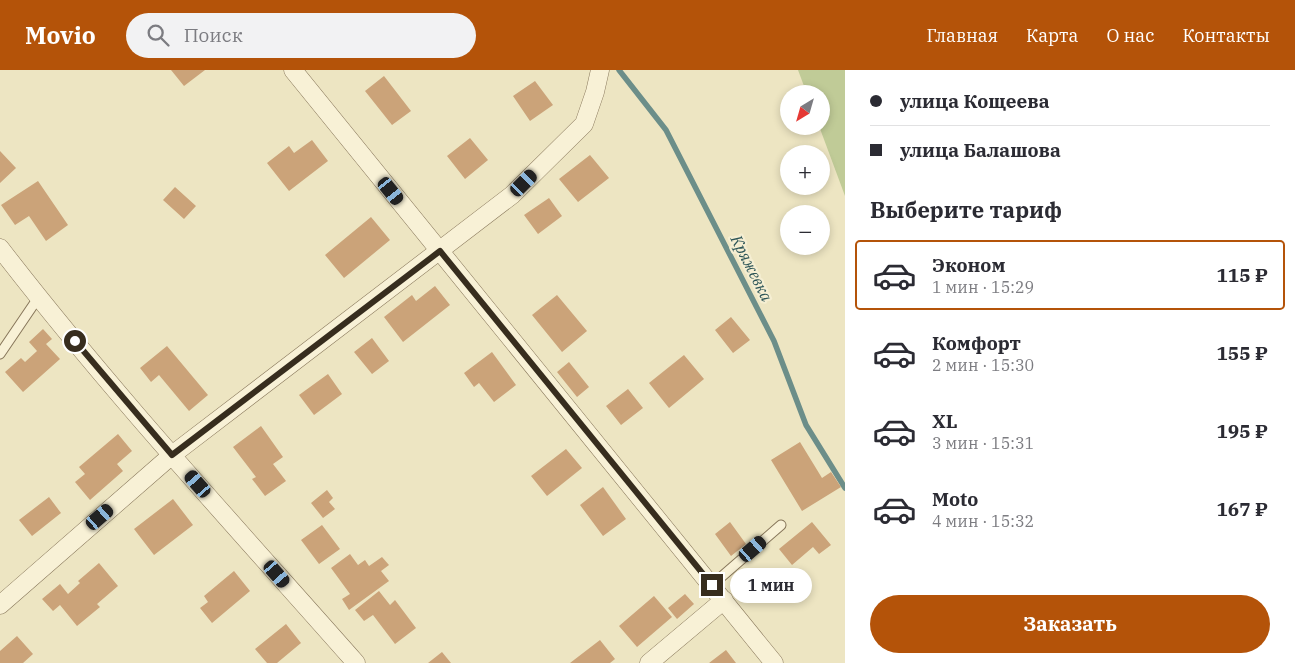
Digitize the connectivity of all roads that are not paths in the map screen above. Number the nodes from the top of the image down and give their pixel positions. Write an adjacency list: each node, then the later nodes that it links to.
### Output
1 (293, 70): 4 (street)
2 (600, 70): 4 (street)
3 (0, 248): 5 (street)
4 (440, 251): 7 (street); 9 (street)
5 (38, 298): 6 (lane); 7 (street)
6 (0, 354)
7 (172, 455): 11 (street); 12 (street)
8 (781, 525): 9 (lane)
9 (712, 585): 10 (street)
10 (724, 600): 13 (street); 14 (street)
11 (0, 605)
12 (356, 663)
13 (649, 663)
14 (774, 663)

